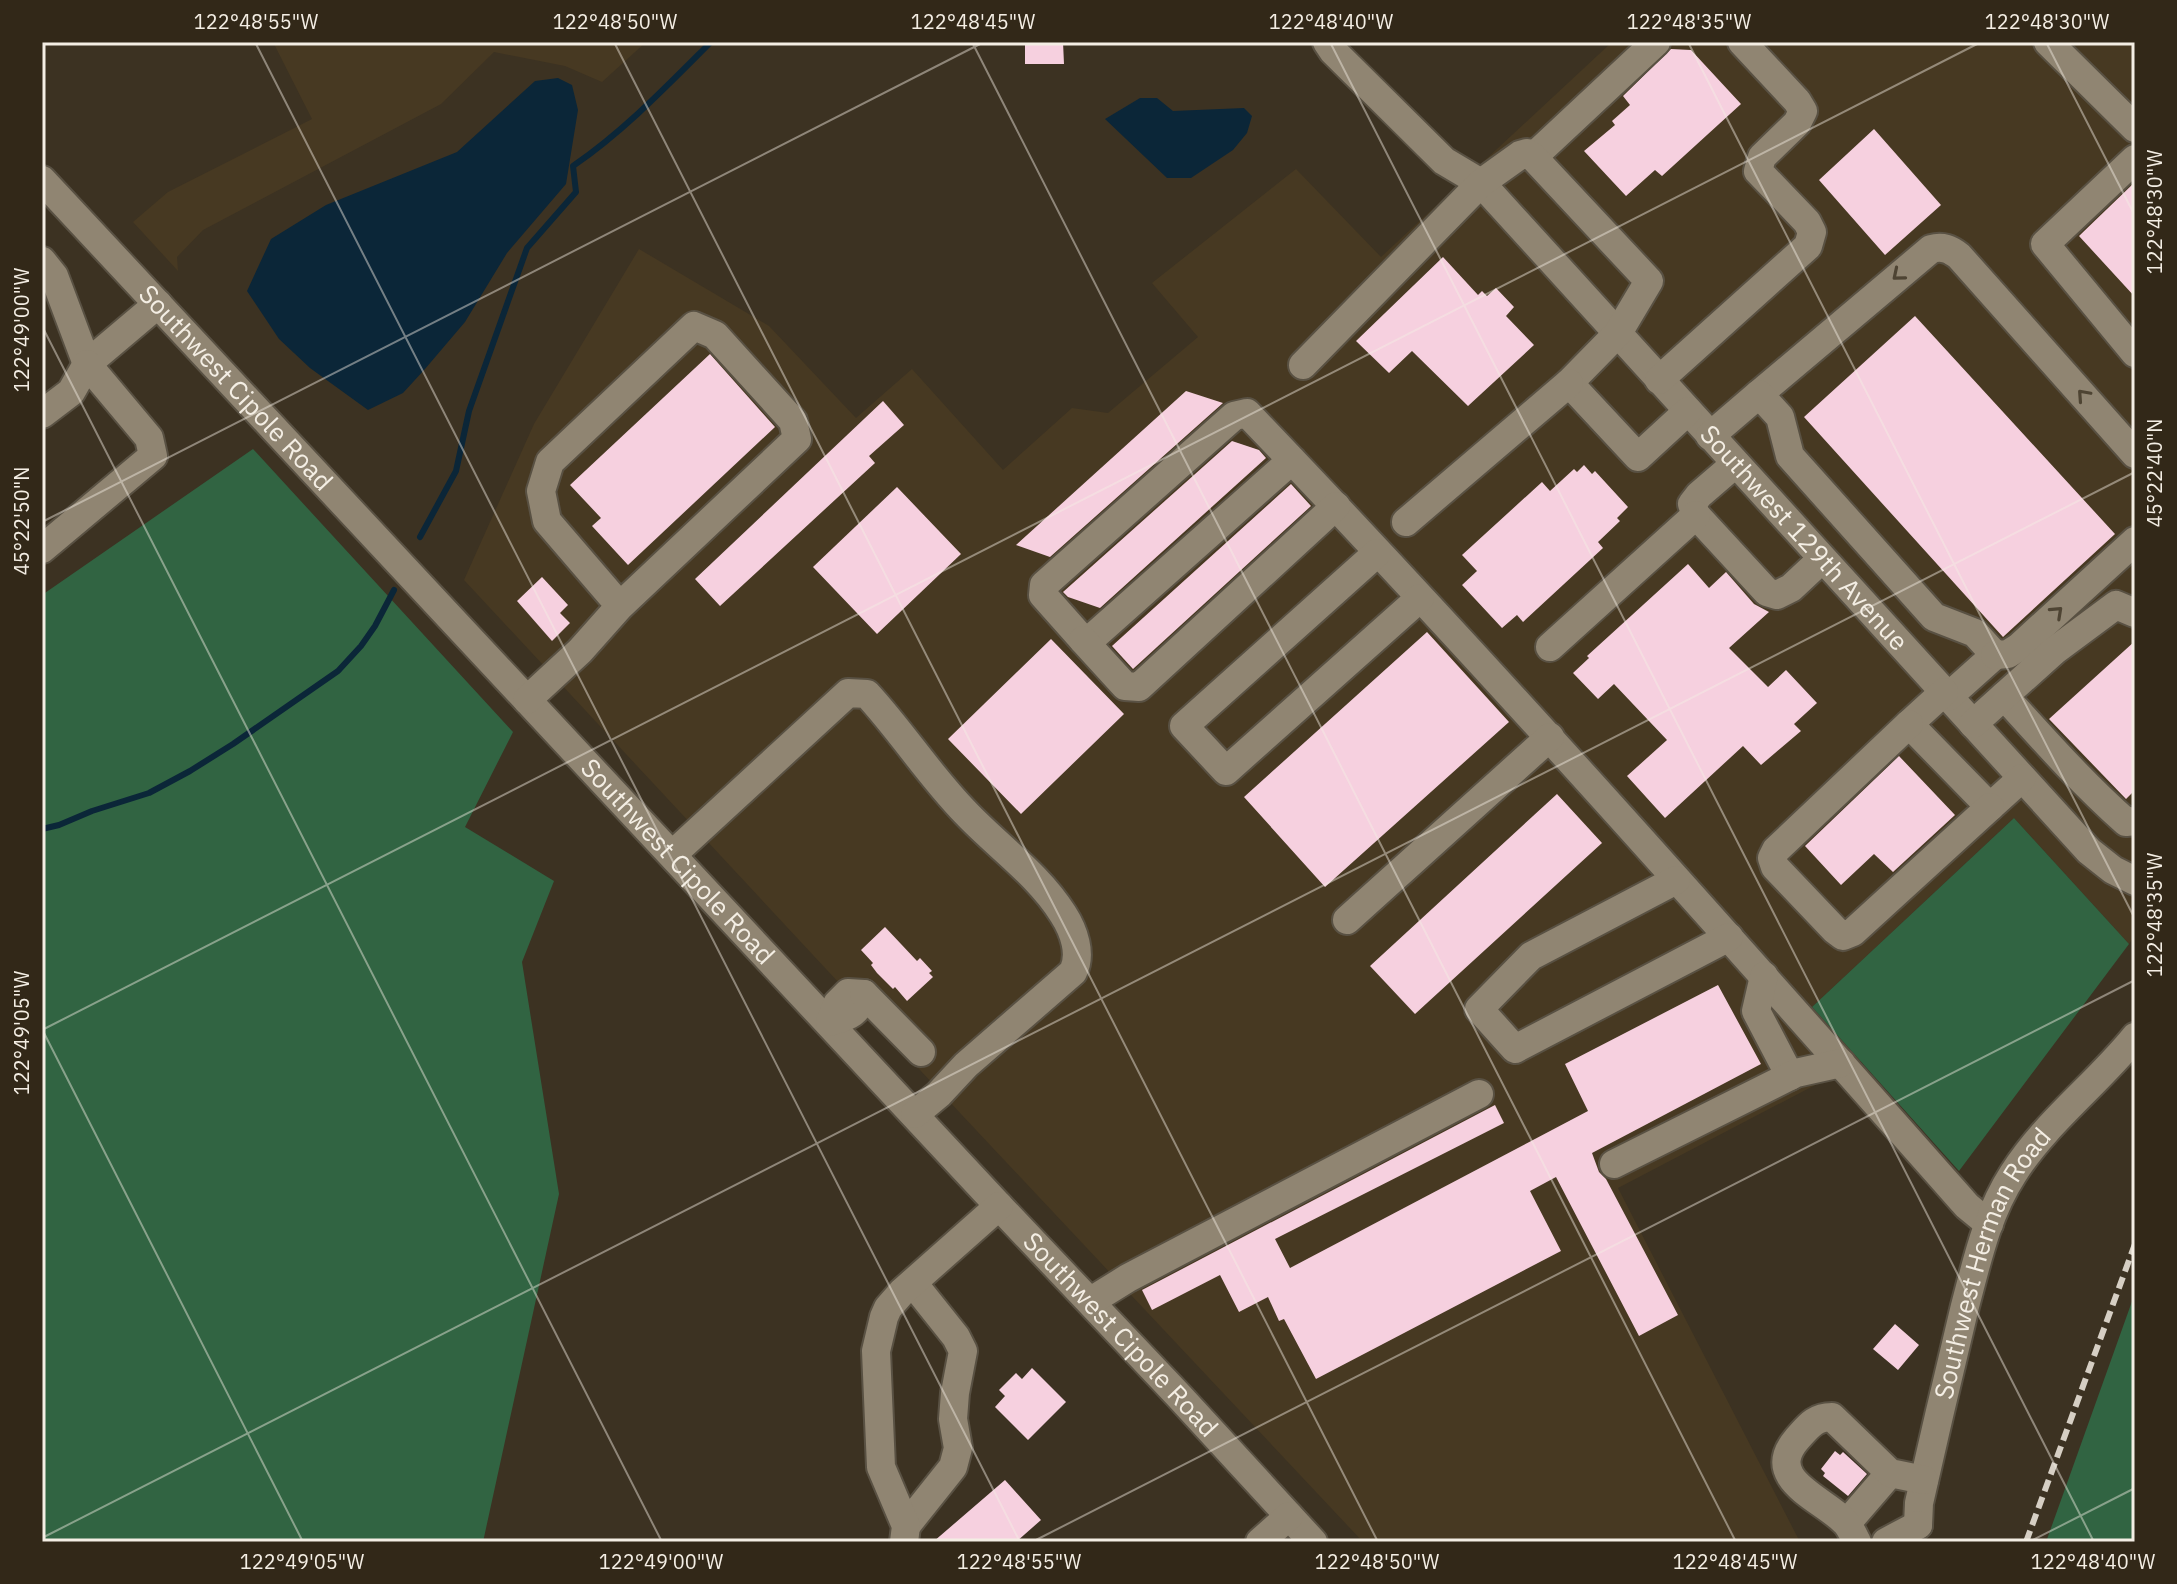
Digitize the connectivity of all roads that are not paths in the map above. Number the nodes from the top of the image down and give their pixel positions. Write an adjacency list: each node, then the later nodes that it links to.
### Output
1 (1327, 42): 9 (street, Southwest 129th Avenue)
2 (1656, 42): 6 (street)
3 (1742, 42): 16 (street)
4 (2048, 42): 5 (street)
5 (2135, 128)
6 (1533, 157): 9 (street); 12 (street)
7 (2135, 159): 13 (street)
8 (42, 180): 11 (street, Southwest Cipole Road)
9 (1481, 183): 12 (street, Southwest 129th Avenue); 15 (street)
10 (42, 261): 14 (street)
11 (158, 304): 14 (street); 40 (street, Southwest Cipole Road)
12 (1618, 333): 16 (street, Southwest 129th Avenue); 17 (street)
13 (2135, 353)
14 (87, 364): 20 (street); 29 (street)
15 (1303, 365)
16 (1659, 380): 19 (street, Southwest 129th Avenue)
17 (1569, 383): 19 (street); 27 (street)
18 (1759, 394): 21 (street); 22 (street, one-way to 18); 37 (street)
19 (1688, 411): 21 (street, Southwest 129th Avenue)
20 (42, 414)
21 (1710, 436): 24 (street, Southwest 129th Avenue)
22 (2135, 454)
23 (1292, 460): 25 (street); 35 (street); 35 (street)
24 (1735, 464): 26 (street); 31 (street, Southwest 129th Avenue)
25 (1336, 506): 30 (street); 35 (street)
26 (1696, 515): 31 (street); 36 (street)
27 (1406, 522)
28 (2135, 541): 37 (street, one-way to 28)
29 (42, 549)
30 (1377, 553): 32 (street); 32 (street)
31 (1822, 559): 38 (street, Southwest 129th Avenue)
32 (1420, 598): 43 (street)
33 (620, 606): 33 (street); 40 (street)
34 (2135, 613): 39 (street)
35 (1083, 640)
36 (1550, 647)
37 (1995, 655): 38 (street)
38 (1946, 694): 41 (street); 42 (street, Southwest 129th Avenue)
39 (2004, 696): 42 (street); 46 (street)
40 (527, 700): 47 (street, Southwest Cipole Road)
41 (1909, 724): 45 (street); 45 (street)
42 (1973, 724): 44 (street, Southwest 129th Avenue)
43 (1550, 737): 48 (street); 50 (street)
44 (2022, 778): 45 (street); 49 (street, Southwest 129th Avenue)
45 (1990, 807)
46 (2135, 821)
47 (673, 854): 53 (street, Southwest Cipole Road); 59 (street)
48 (1676, 880): 51 (street); 51 (street)
49 (2135, 881)
50 (1347, 920)
51 (1729, 937): 52 (street)
52 (1764, 976): 56 (street); 57 (street)
53 (830, 1022): 55 (street); 59 (street, Southwest Cipole Road)
54 (2135, 1037): 62 (street, Southwest Herman Road)
55 (921, 1052)
56 (1841, 1063): 57 (street); 62 (street)
57 (1790, 1076): 60 (street)
58 (1479, 1094): 64 (street)
59 (915, 1114): 61 (street, Southwest Cipole Road)
60 (1614, 1164)
61 (999, 1206): 63 (street); 64 (street, Southwest Cipole Road)
62 (1989, 1224): 66 (street, Southwest Herman Road)
63 (913, 1283): 70 (street); 70 (street)
64 (1091, 1301): 67 (street, Southwest Cipole Road)
65 (1890, 1473): 66 (street); 68 (street); 68 (street)
66 (1924, 1480): 69 (street, Southwest Herman Road)
67 (1289, 1516): 71 (street); 72 (street, Southwest Cipole Road)
68 (1852, 1532)
69 (1925, 1533): 73 (street)
70 (905, 1534)
71 (1260, 1542)
72 (1313, 1542)
73 (1886, 1542)

